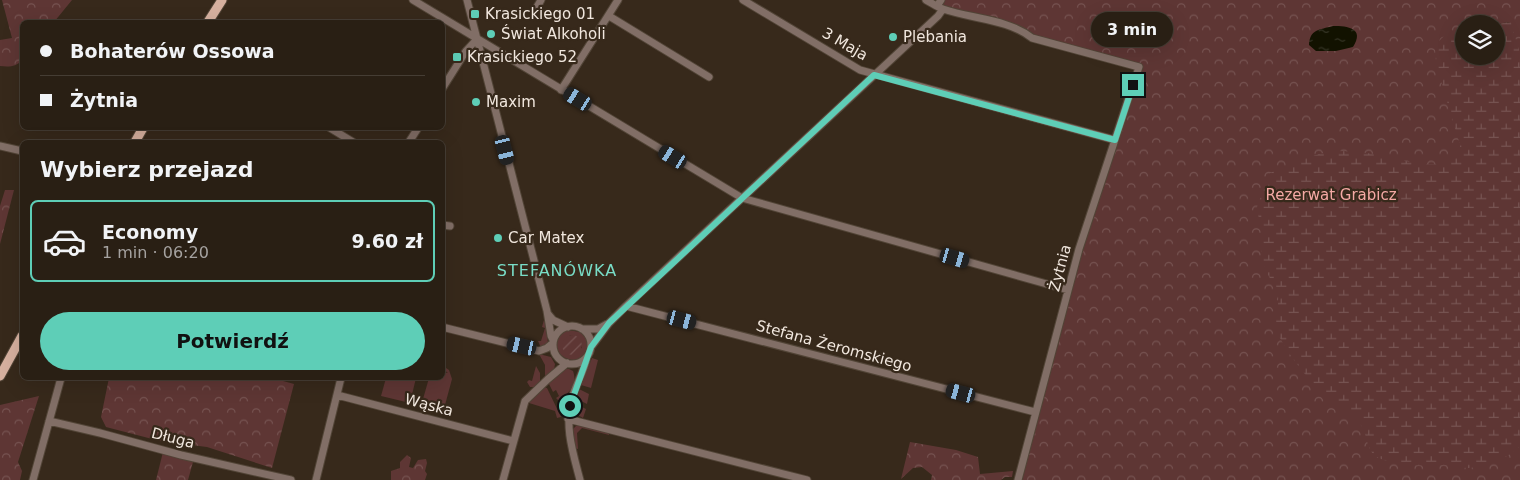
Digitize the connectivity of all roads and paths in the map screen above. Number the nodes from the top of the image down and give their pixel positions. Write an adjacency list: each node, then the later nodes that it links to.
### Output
1 (222, 0): 11 (main road)
2 (413, 0): 12 (street)
3 (467, 0): 12 (street)
4 (541, 0): 9 (street)
5 (618, 0): 10 (street)
6 (743, 0): 13 (street, 3 Maja)
7 (926, 0): 8 (street)
8 (940, 5): 13 (street); 19 (street, Żytnia)
9 (537, 8)
10 (609, 16): 14 (street); 16 (street)
11 (209, 20)
12 (477, 39): 15 (street); 16 (street); 25 (street)
13 (874, 75): 19 (street, 3 Maja); 22 (street)
14 (708, 77)
15 (445, 84)
16 (562, 90): 22 (street)
17 (333, 130): 18 (street)
18 (350, 140)
19 (1115, 140): 23 (street, Żytnia)
20 (0, 146): 21 (street)
21 (20, 151)
22 (742, 198): 23 (street); 24 (street)
23 (1068, 290): 42 (street, Żytnia)
24 (626, 306): 26 (street); 42 (street, Stefana Żeromskiego)
25 (546, 311): 27 (street); 31 (street)
26 (609, 323): 29 (street); 32 (street)
27 (568, 327): 29 (street); 31 (street)
28 (445, 328): 31 (street)
29 (582, 329): 32 (street)
30 (20, 340): 37 (main road)
31 (553, 341): 34 (street)
32 (591, 347): 33 (street)
33 (587, 357): 35 (street); 40 (street)
34 (559, 358): 35 (street); 36 (street)
35 (570, 363): 36 (street); 40 (street)
36 (558, 370): 45 (street)
37 (0, 376)
38 (59, 380): 44 (street)
39 (341, 380): 41 (street)
40 (578, 384): 43 (street)
41 (337, 395): 45 (street, Wąska); 48 (street)
42 (1035, 412): 52 (street, Żytnia)
43 (568, 419): 50 (street); 51 (street)
44 (49, 421): 46 (street); 47 (street, Długa)
45 (513, 441): 49 (street)
46 (33, 480)
47 (291, 480)
48 (316, 480)
49 (503, 480)
50 (580, 480)
51 (807, 480)
52 (1018, 480)

